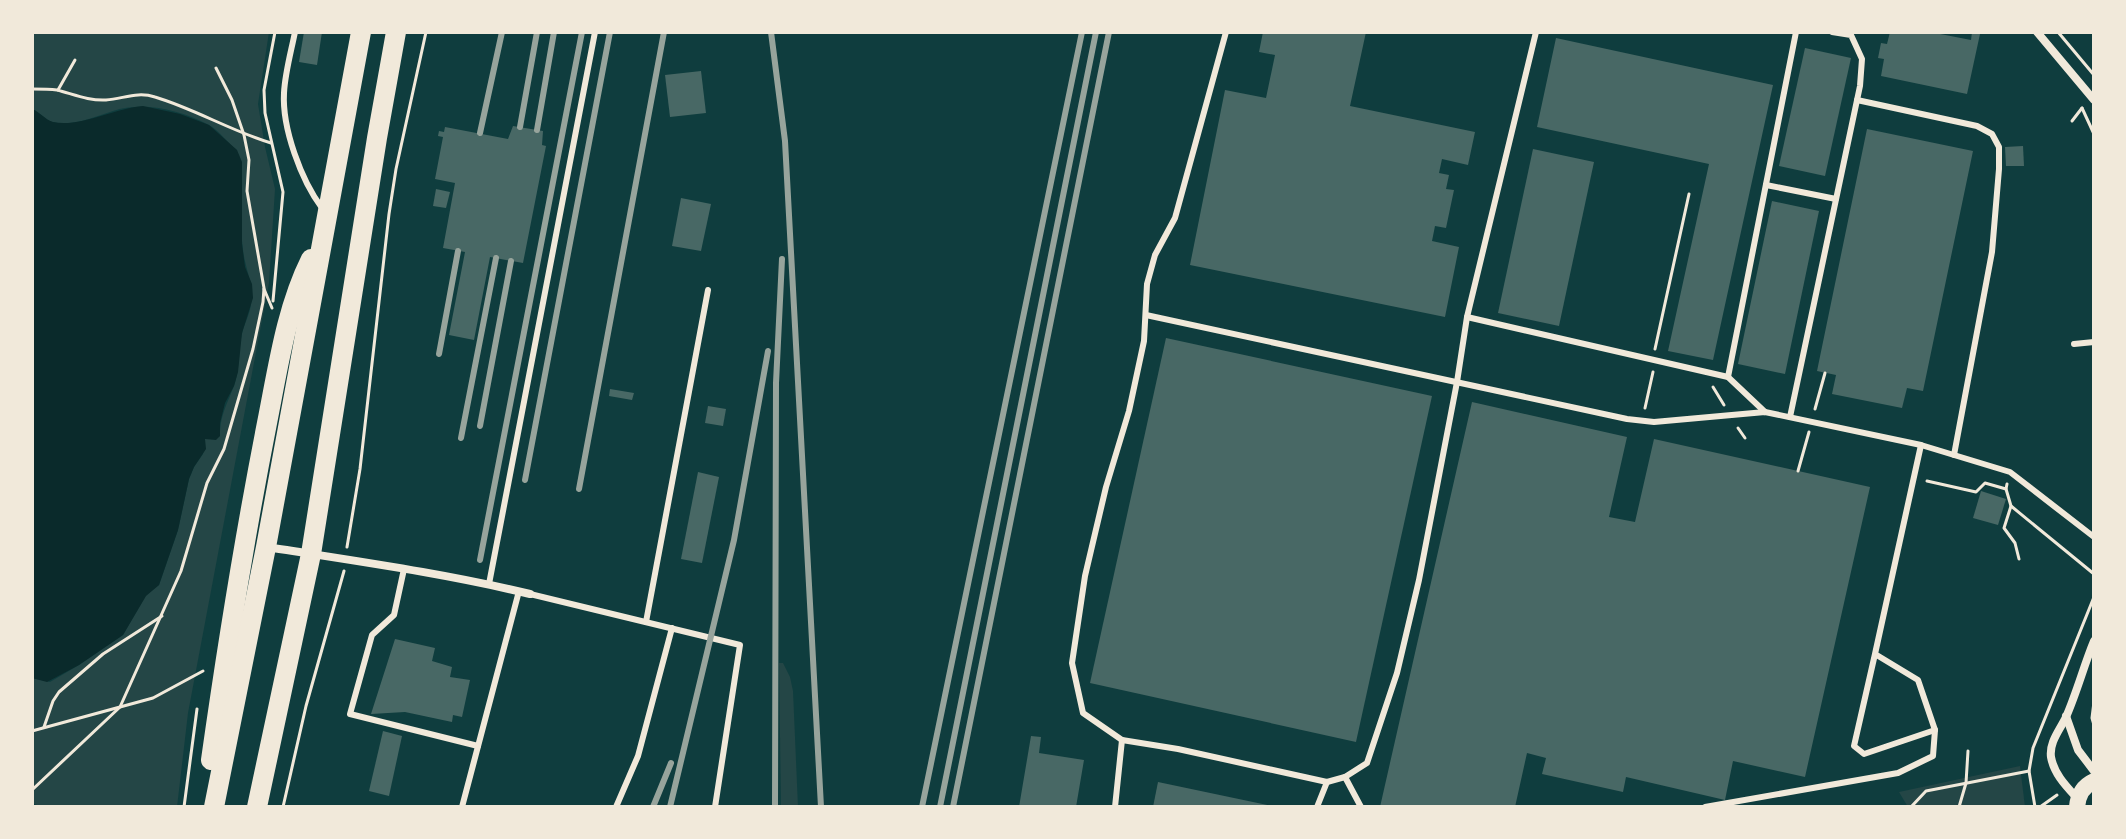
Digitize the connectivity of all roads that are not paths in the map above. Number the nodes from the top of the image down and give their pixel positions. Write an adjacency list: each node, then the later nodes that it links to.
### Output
1 (295, 32): 14 (lane)
2 (361, 32): 14 (highway)
3 (396, 32): 29 (highway)
4 (595, 32): 31 (lane)
5 (1226, 32): 17 (lane)
6 (1536, 32): 18 (lane)
7 (1796, 32): 12 (lane)
8 (1832, 32): 10 (lane)
9 (2037, 32): 11 (street)
10 (1857, 100): 13 (lane); 26 (lane)
11 (2094, 100)
12 (1766, 185): 13 (lane); 21 (lane)
13 (1836, 199): 24 (lane)
14 (327, 215): 15 (highway)
15 (322, 238): 28 (highway); 47 (highway)
16 (708, 290): 34 (lane)
17 (1146, 315): 22 (lane); 40 (lane)
18 (1467, 317): 21 (lane); 22 (lane)
19 (2094, 342): 20 (lane)
20 (2074, 344)
21 (1728, 377): 23 (lane)
22 (1457, 382): 23 (lane); 43 (lane)
23 (1765, 412): 24 (lane)
24 (1790, 417): 25 (lane)
25 (1921, 445): 26 (lane); 37 (lane)
26 (1954, 455): 27 (lane)
27 (2094, 537)
28 (266, 547): 29 (street); 48 (highway)
29 (311, 554): 30 (street); 49 (highway)
30 (404, 569): 31 (street); 41 (lane)
31 (489, 584): 32 (street)
32 (519, 591): 33 (street); 41 (lane)
33 (530, 594): 34 (lane)
34 (646, 622): 35 (lane)
35 (672, 628): 51 (lane); 52 (lane)
36 (2094, 641): 38 (street)
37 (1875, 654): 39 (lane); 39 (lane)
38 (2066, 716): 42 (street); 46 (street)
39 (1935, 730): 56 (lane)
40 (1122, 740): 45 (lane); 53 (lane)
41 (478, 746): 50 (lane)
42 (2094, 771)
43 (1345, 777): 45 (lane); 55 (lane)
44 (2094, 781): 46 (main road)
45 (1327, 782): 54 (lane)
46 (2078, 803)
47 (205, 807)
48 (214, 807)
49 (257, 807)
50 (462, 807)
51 (616, 807)
52 (715, 807)
53 (1115, 807)
54 (1317, 807)
55 (1361, 807)
56 (1705, 807)

